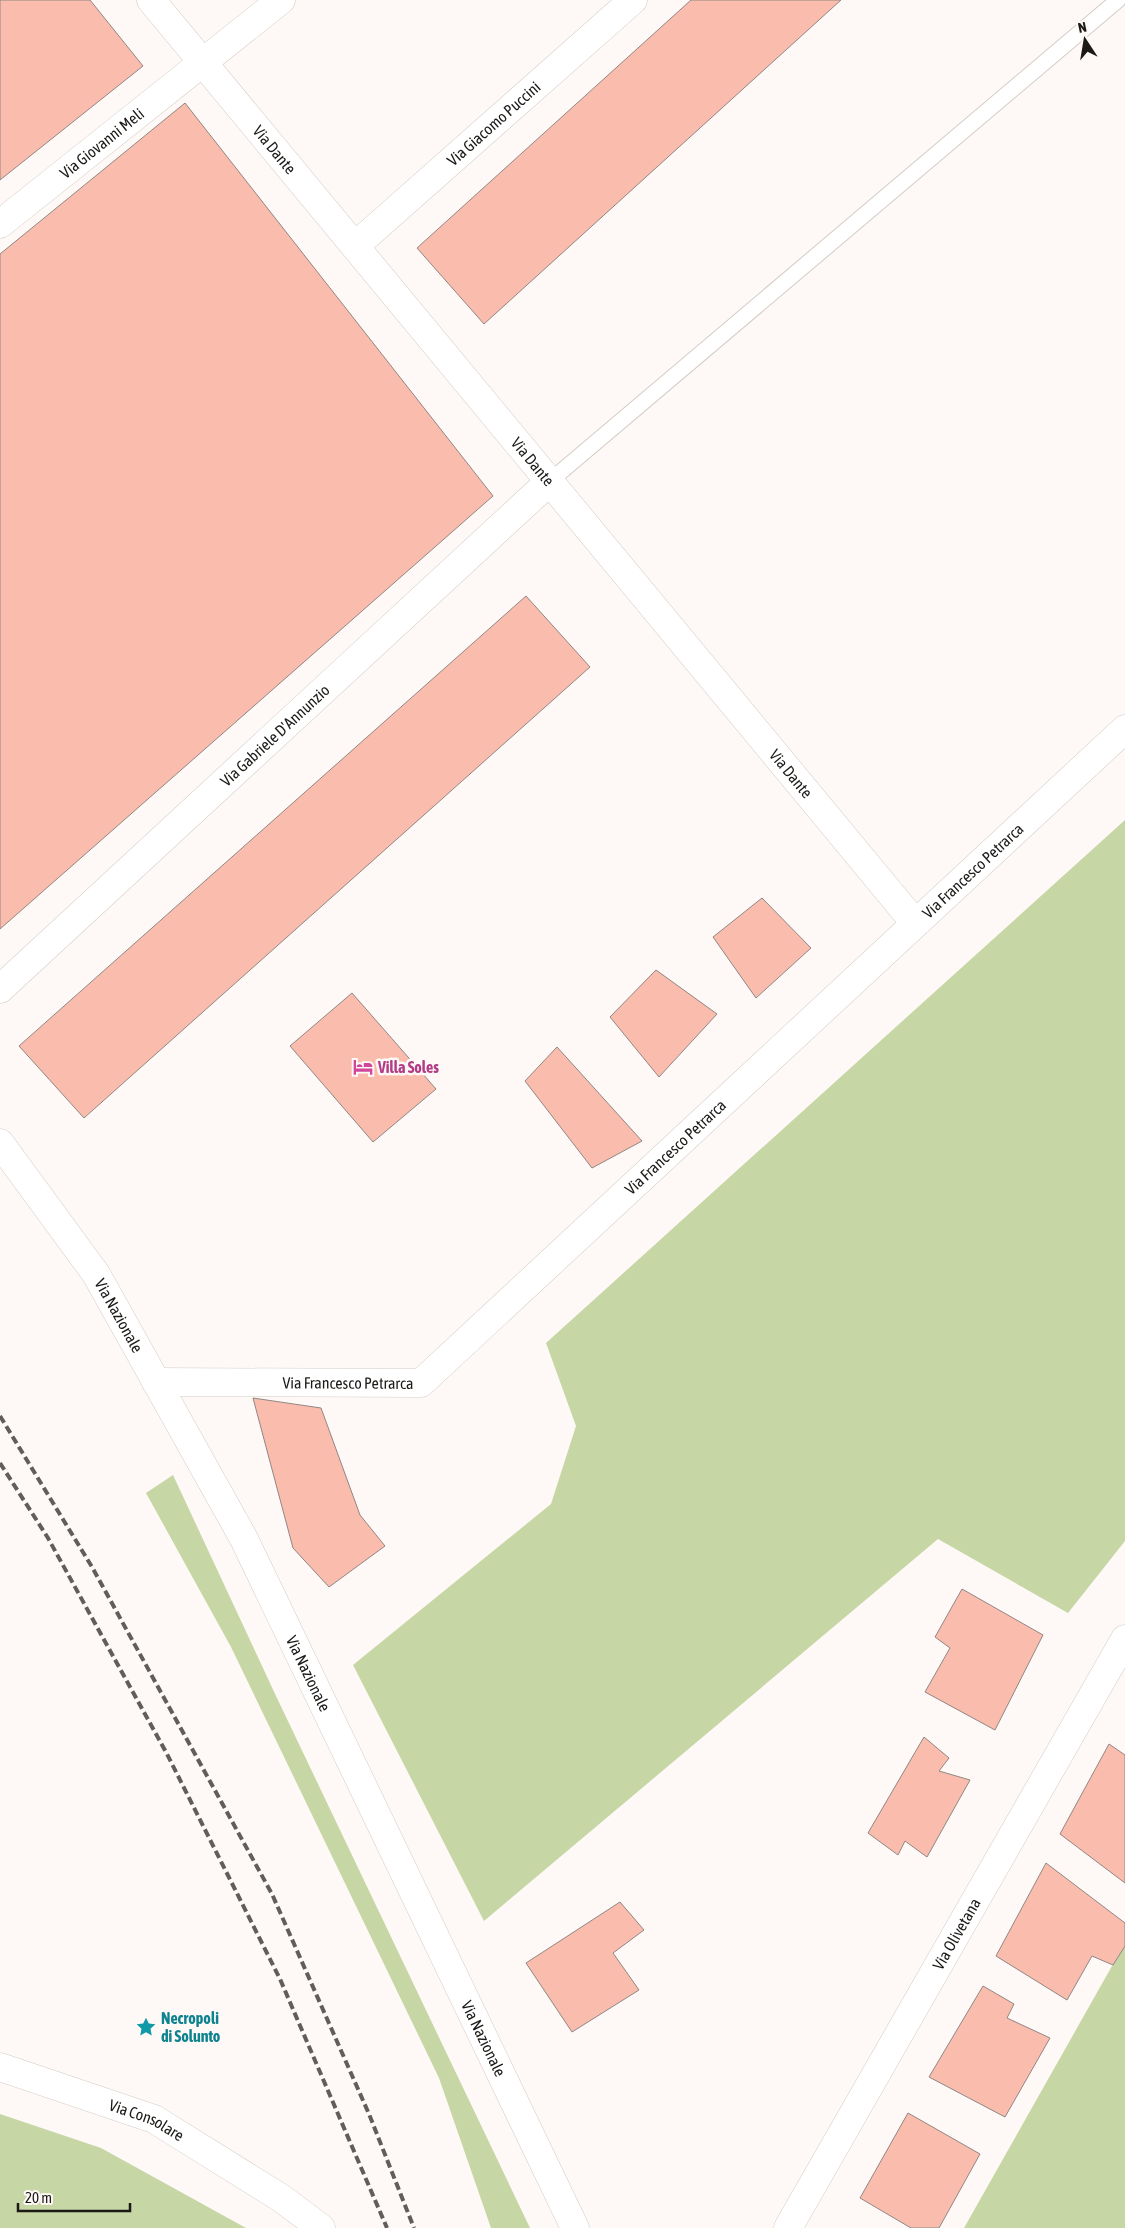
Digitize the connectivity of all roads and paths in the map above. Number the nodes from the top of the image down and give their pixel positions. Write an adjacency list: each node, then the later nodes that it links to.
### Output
1 (151, 0): 5 (street, Via Dante)
2 (281, 0): 5 (street, Via Giovanni Meli)
3 (633, 0): 7 (street, Via Giacomo Puccini)
4 (1118, 0): 8 (lane)
5 (202, 62): 6 (street, Via Giovanni Meli); 7 (street, Via Dante)
6 (0, 224)
7 (355, 246): 8 (street, Via Dante)
8 (550, 481): 10 (street, Via Dante); 11 (street, Via Gabriele D'Annunzio)
9 (1125, 729): 10 (street, Via Francesco Petrarca)
10 (915, 923): 13 (street, Via Francesco Petrarca)
11 (0, 989)
12 (0, 1143): 13 (street, Via Nazionale)
13 (156, 1382): 17 (street, Via Nazionale)
14 (1125, 1640): 18 (street, Via Olivetana)
15 (0, 2068): 16 (street, Via Consolare)
16 (321, 2228)
17 (575, 2228)
18 (788, 2228)

